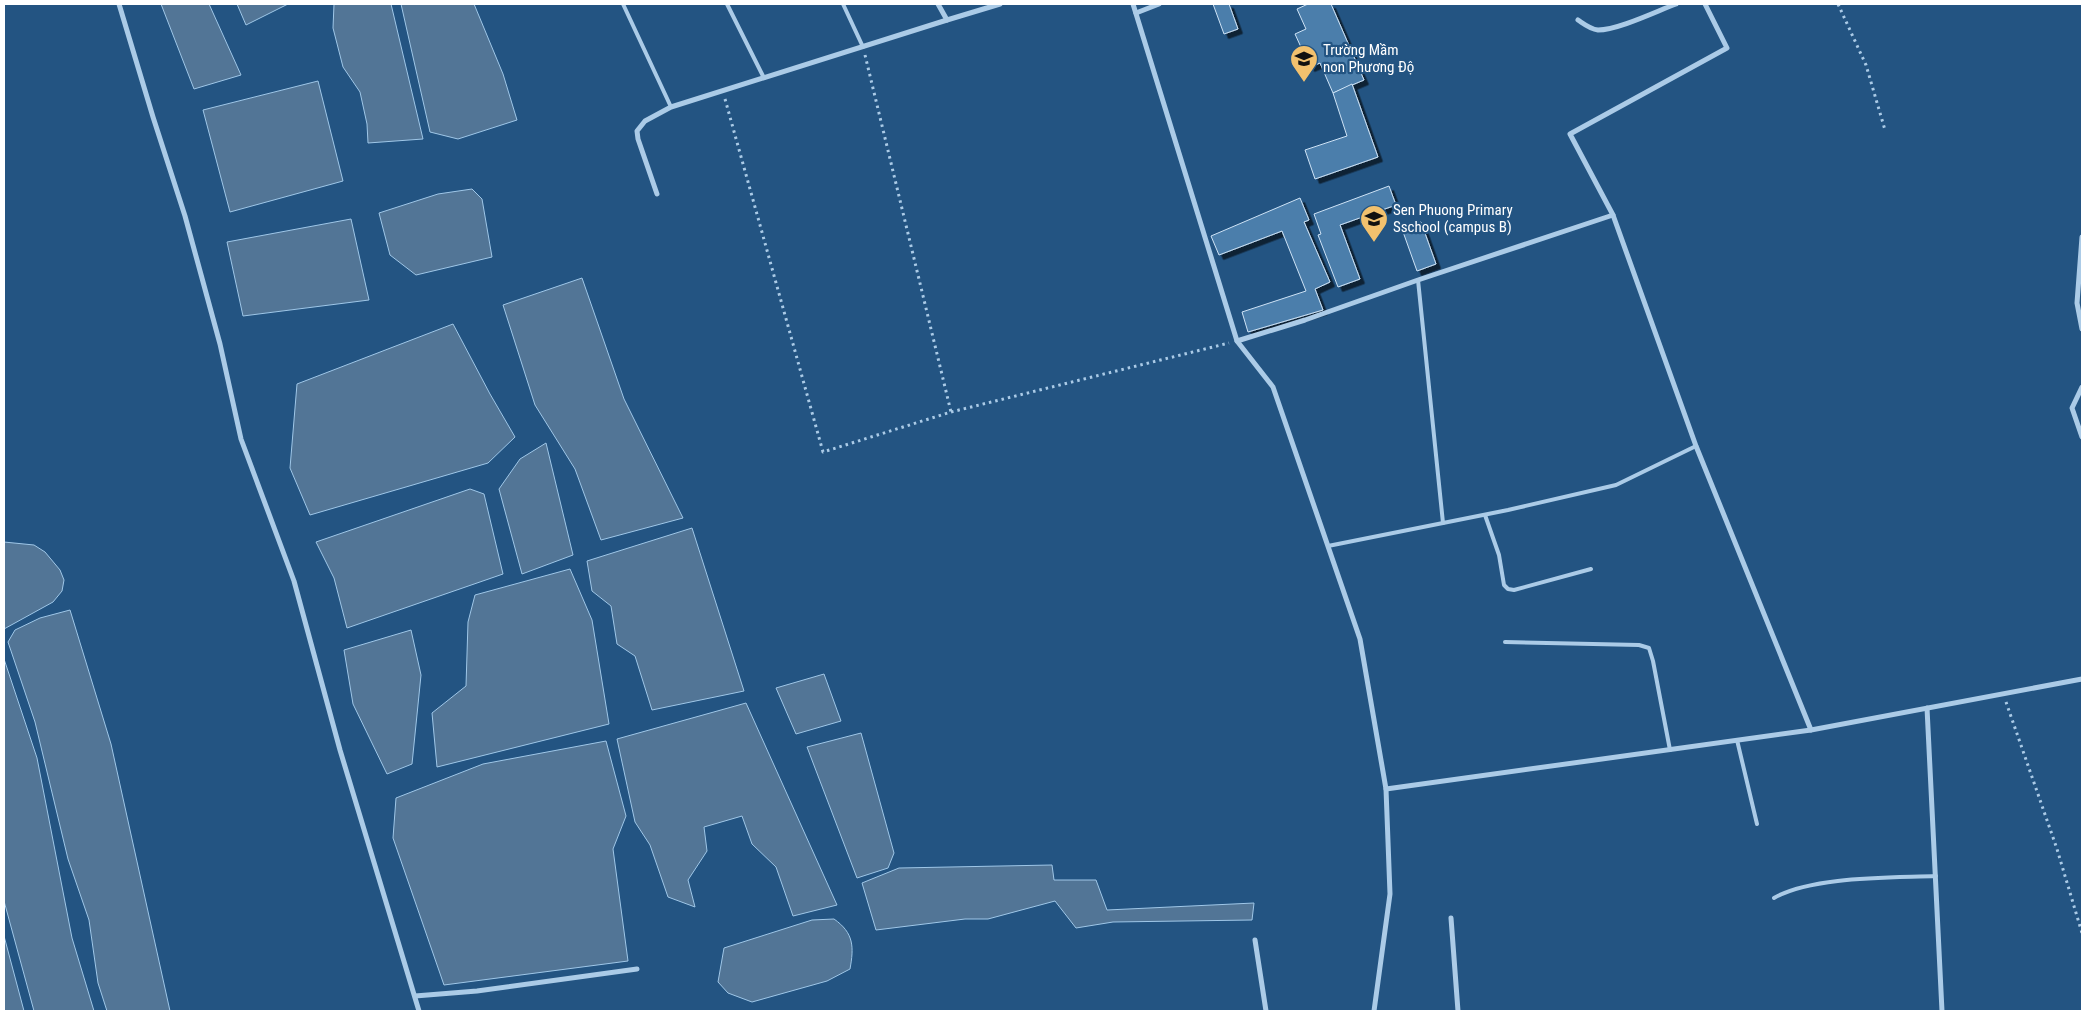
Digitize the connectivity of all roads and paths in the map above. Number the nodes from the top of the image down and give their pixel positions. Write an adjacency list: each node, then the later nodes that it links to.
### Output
1 (119, 4): 49 (street)
2 (623, 4): 18 (lane)
3 (727, 4): 16 (lane)
4 (844, 4): 15 (lane)
5 (938, 4): 13 (street)
6 (1000, 4): 13 (street)
7 (1133, 4): 12 (street)
8 (1159, 4): 12 (street)
9 (1676, 4): 14 (street)
10 (1705, 4): 21 (street)
11 (1838, 4): 19 (path)
12 (1136, 13): 25 (street)
13 (947, 20): 15 (street)
14 (1578, 20)
15 (863, 47): 16 (street); 27 (path)
16 (764, 78): 17 (street)
17 (722, 91): 18 (street); 27 (path)
18 (671, 107): 20 (street)
19 (1885, 130)
20 (658, 194)
21 (1613, 215): 23 (street); 29 (street)
22 (2082, 237): 24 (street)
23 (1418, 280): 25 (street); 31 (lane)
24 (2082, 329)
25 (1237, 341): 27 (path); 32 (street)
26 (2082, 387): 28 (street)
27 (951, 412)
28 (2082, 437)
29 (1696, 446): 30 (lane); 38 (street)
30 (1485, 515): 31 (lane); 33 (lane)
31 (1443, 523): 32 (lane)
32 (1328, 546): 41 (street)
33 (1591, 569)
34 (1505, 642): 40 (lane)
35 (2082, 679): 36 (street)
36 (2003, 694): 37 (street); 46 (path)
37 (1927, 708): 38 (street); 43 (street)
38 (1811, 730): 39 (street)
39 (1737, 740): 40 (street); 42 (lane)
40 (1670, 750): 41 (street)
41 (1386, 789): 52 (street)
42 (1757, 824)
43 (1936, 876): 44 (lane); 54 (street)
44 (1774, 898)
45 (1451, 918): 53 (street)
46 (2082, 933)
47 (1256, 940): 51 (street)
48 (637, 969): 49 (street)
49 (414, 996): 50 (street)
50 (419, 1011)
51 (1266, 1011)
52 (1374, 1011)
53 (1458, 1011)
54 (1942, 1011)

